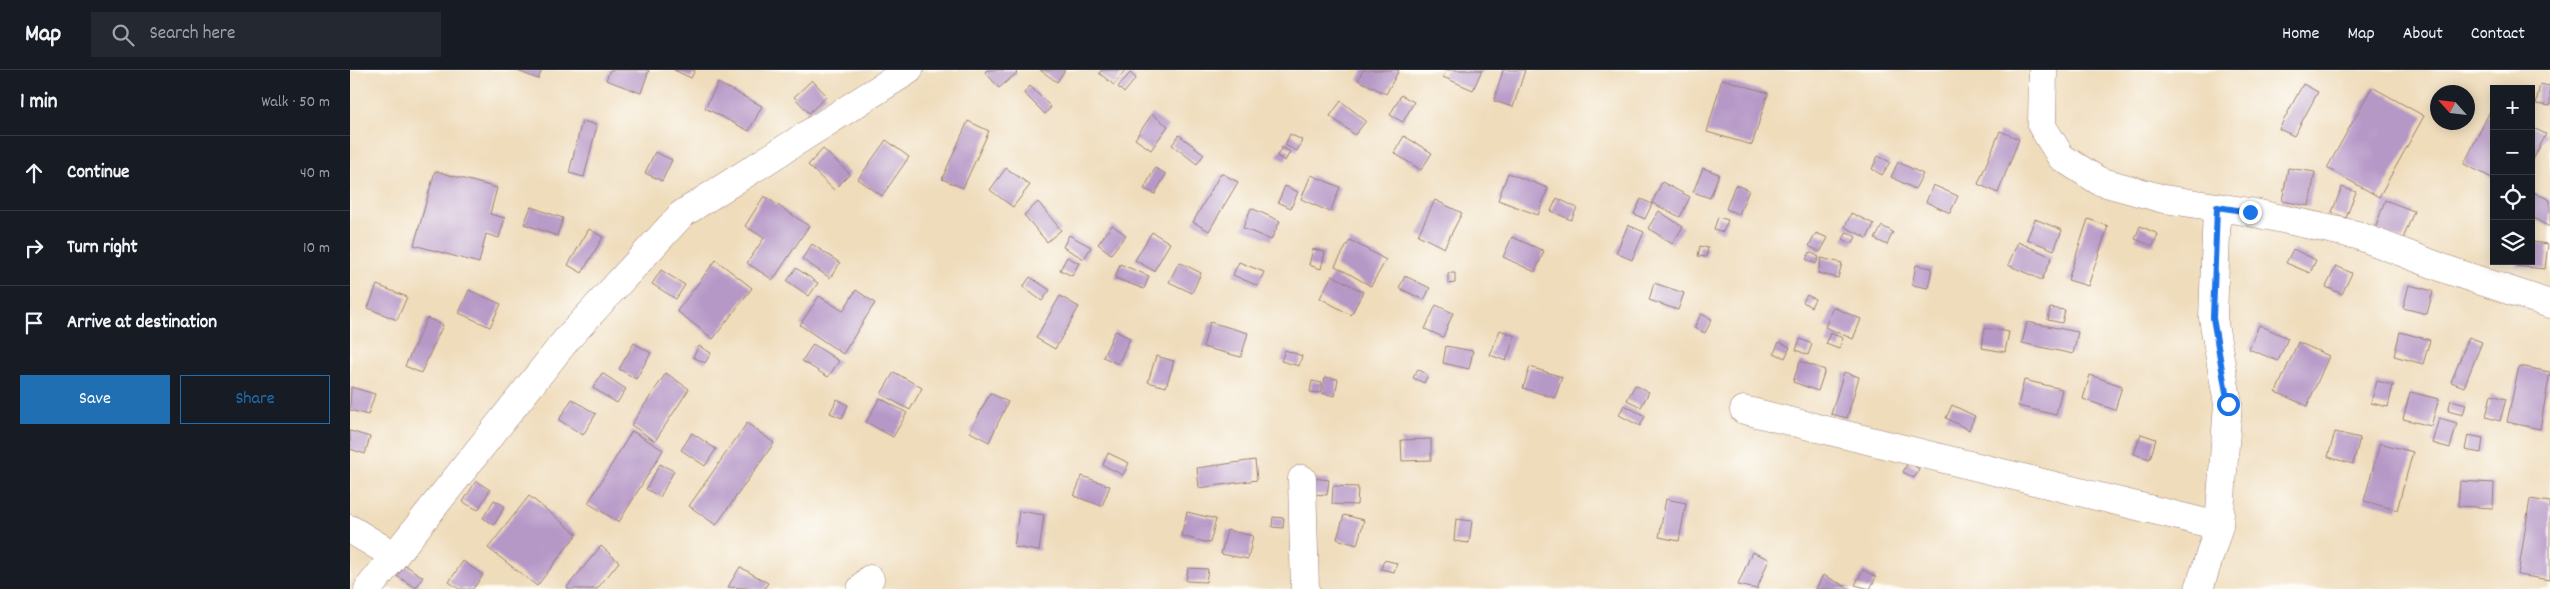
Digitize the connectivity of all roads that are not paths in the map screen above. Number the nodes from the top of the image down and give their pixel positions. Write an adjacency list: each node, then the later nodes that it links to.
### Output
1 (909, 70): 9 (street)
2 (2043, 70): 3 (street)
3 (2217, 207): 4 (street); 7 (street)
4 (2550, 304)
5 (1744, 410): 7 (street)
6 (1302, 478): 11 (street)
7 (2219, 526): 12 (street)
8 (350, 529): 9 (street)
9 (393, 555): 10 (street)
10 (368, 589)
11 (1305, 589)
12 (2199, 589)

